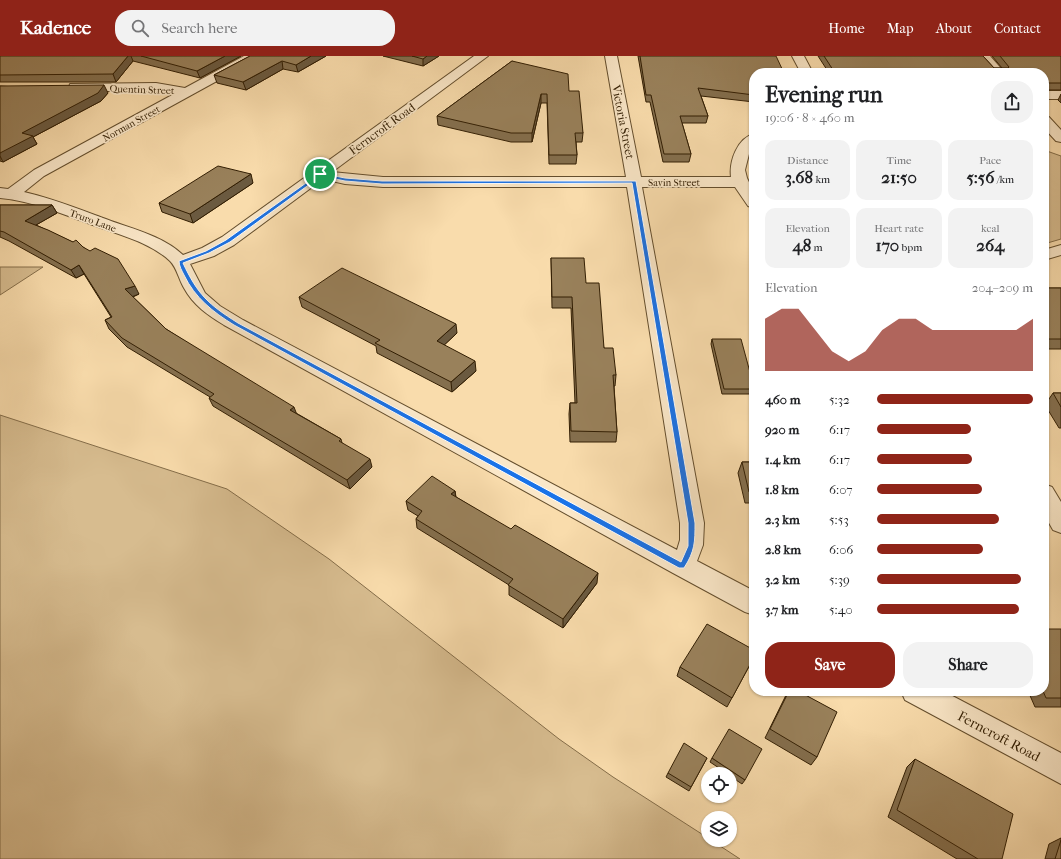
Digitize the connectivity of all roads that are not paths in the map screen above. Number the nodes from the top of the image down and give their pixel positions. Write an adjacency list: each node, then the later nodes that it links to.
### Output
1 (253, 56): 9 (street, Norman Street)
2 (482, 56): 15 (street, Ferncroft Road)
3 (610, 56): 16 (street, Victoria Street)
4 (798, 56): 6 (street)
5 (983, 56): 7 (street)
6 (804, 68)
7 (994, 68)
8 (62, 87): 9 (street, Quentin Street)
9 (187, 92): 18 (street, Norman Street)
10 (1061, 95): 11 (street)
11 (1049, 96)
12 (1049, 128): 13 (street)
13 (1057, 141)
14 (749, 144): 17 (street)
15 (320, 174): 16 (street, Savin Street); 22 (street, Ferncroft Road)
16 (634, 182): 17 (street, Savin Street); 25 (street, Victoria Street)
17 (740, 182): 19 (street)
18 (5, 193): 22 (street, Truro Lane)
19 (749, 196)
20 (1061, 250): 21 (street)
21 (1049, 254)
22 (180, 262): 25 (street)
23 (1049, 502): 24 (street)
24 (1061, 523)
25 (682, 566): 26 (street)
26 (749, 601)
27 (924, 696): 28 (street, Ferncroft Road)
28 (1061, 769)

